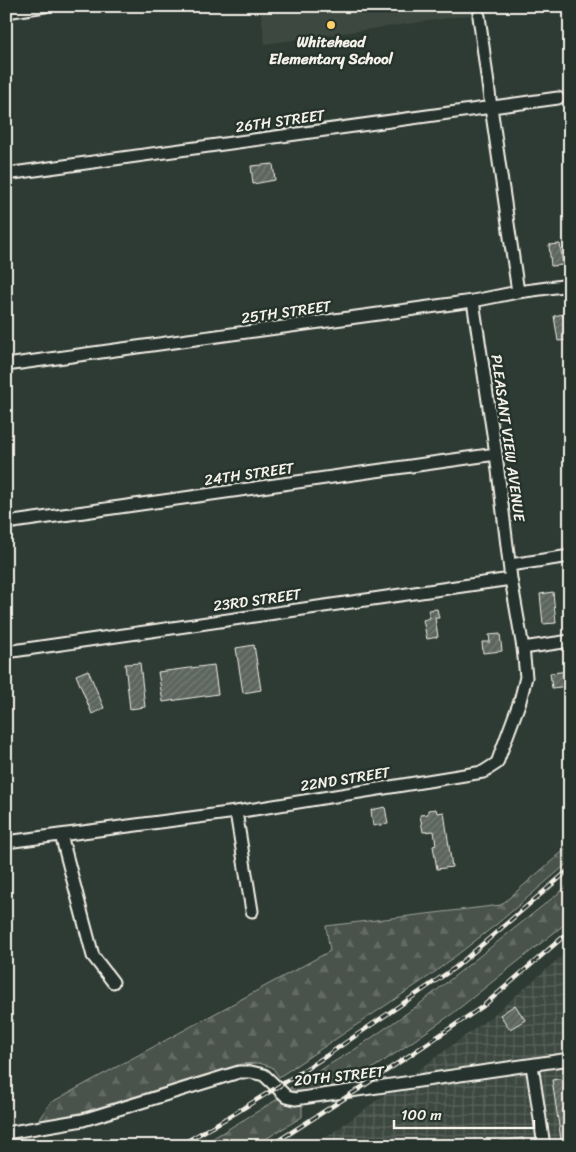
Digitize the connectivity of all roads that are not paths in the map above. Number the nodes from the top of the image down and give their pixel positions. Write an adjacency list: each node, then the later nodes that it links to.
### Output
1 (44, 6): 2 (street)
2 (6, 12)
3 (479, 16): 5 (street)
4 (558, 98): 5 (street, 26TH STREET)
5 (491, 107): 6 (street, 26TH STREET); 8 (street)
6 (6, 174)
7 (570, 285): 8 (street, 25TH STREET)
8 (518, 292): 9 (street, 25TH STREET)
9 (473, 301): 10 (street, 25TH STREET); 11 (street, PLEASANT VIEW AVENUE)
10 (6, 365)
11 (496, 454): 12 (street, 24TH STREET); 14 (street, PLEASANT VIEW AVENUE)
12 (6, 523)
13 (570, 556): 14 (street)
14 (510, 565): 15 (street, PLEASANT VIEW AVENUE)
15 (511, 579): 17 (street, 22ND STREET); 18 (street, 23RD STREET)
16 (570, 641): 17 (street)
17 (523, 648): 19 (street, 22ND STREET)
18 (6, 652)
19 (236, 812): 20 (street, 22ND STREET); 22 (street)
20 (61, 835): 21 (street, 22ND STREET); 23 (street)
21 (6, 842)
22 (252, 911)
23 (113, 982)
24 (570, 1059): 25 (street, 20TH STREET)
25 (532, 1065): 26 (street, 20TH STREET); 27 (street)
26 (6, 1133)
27 (544, 1146)

